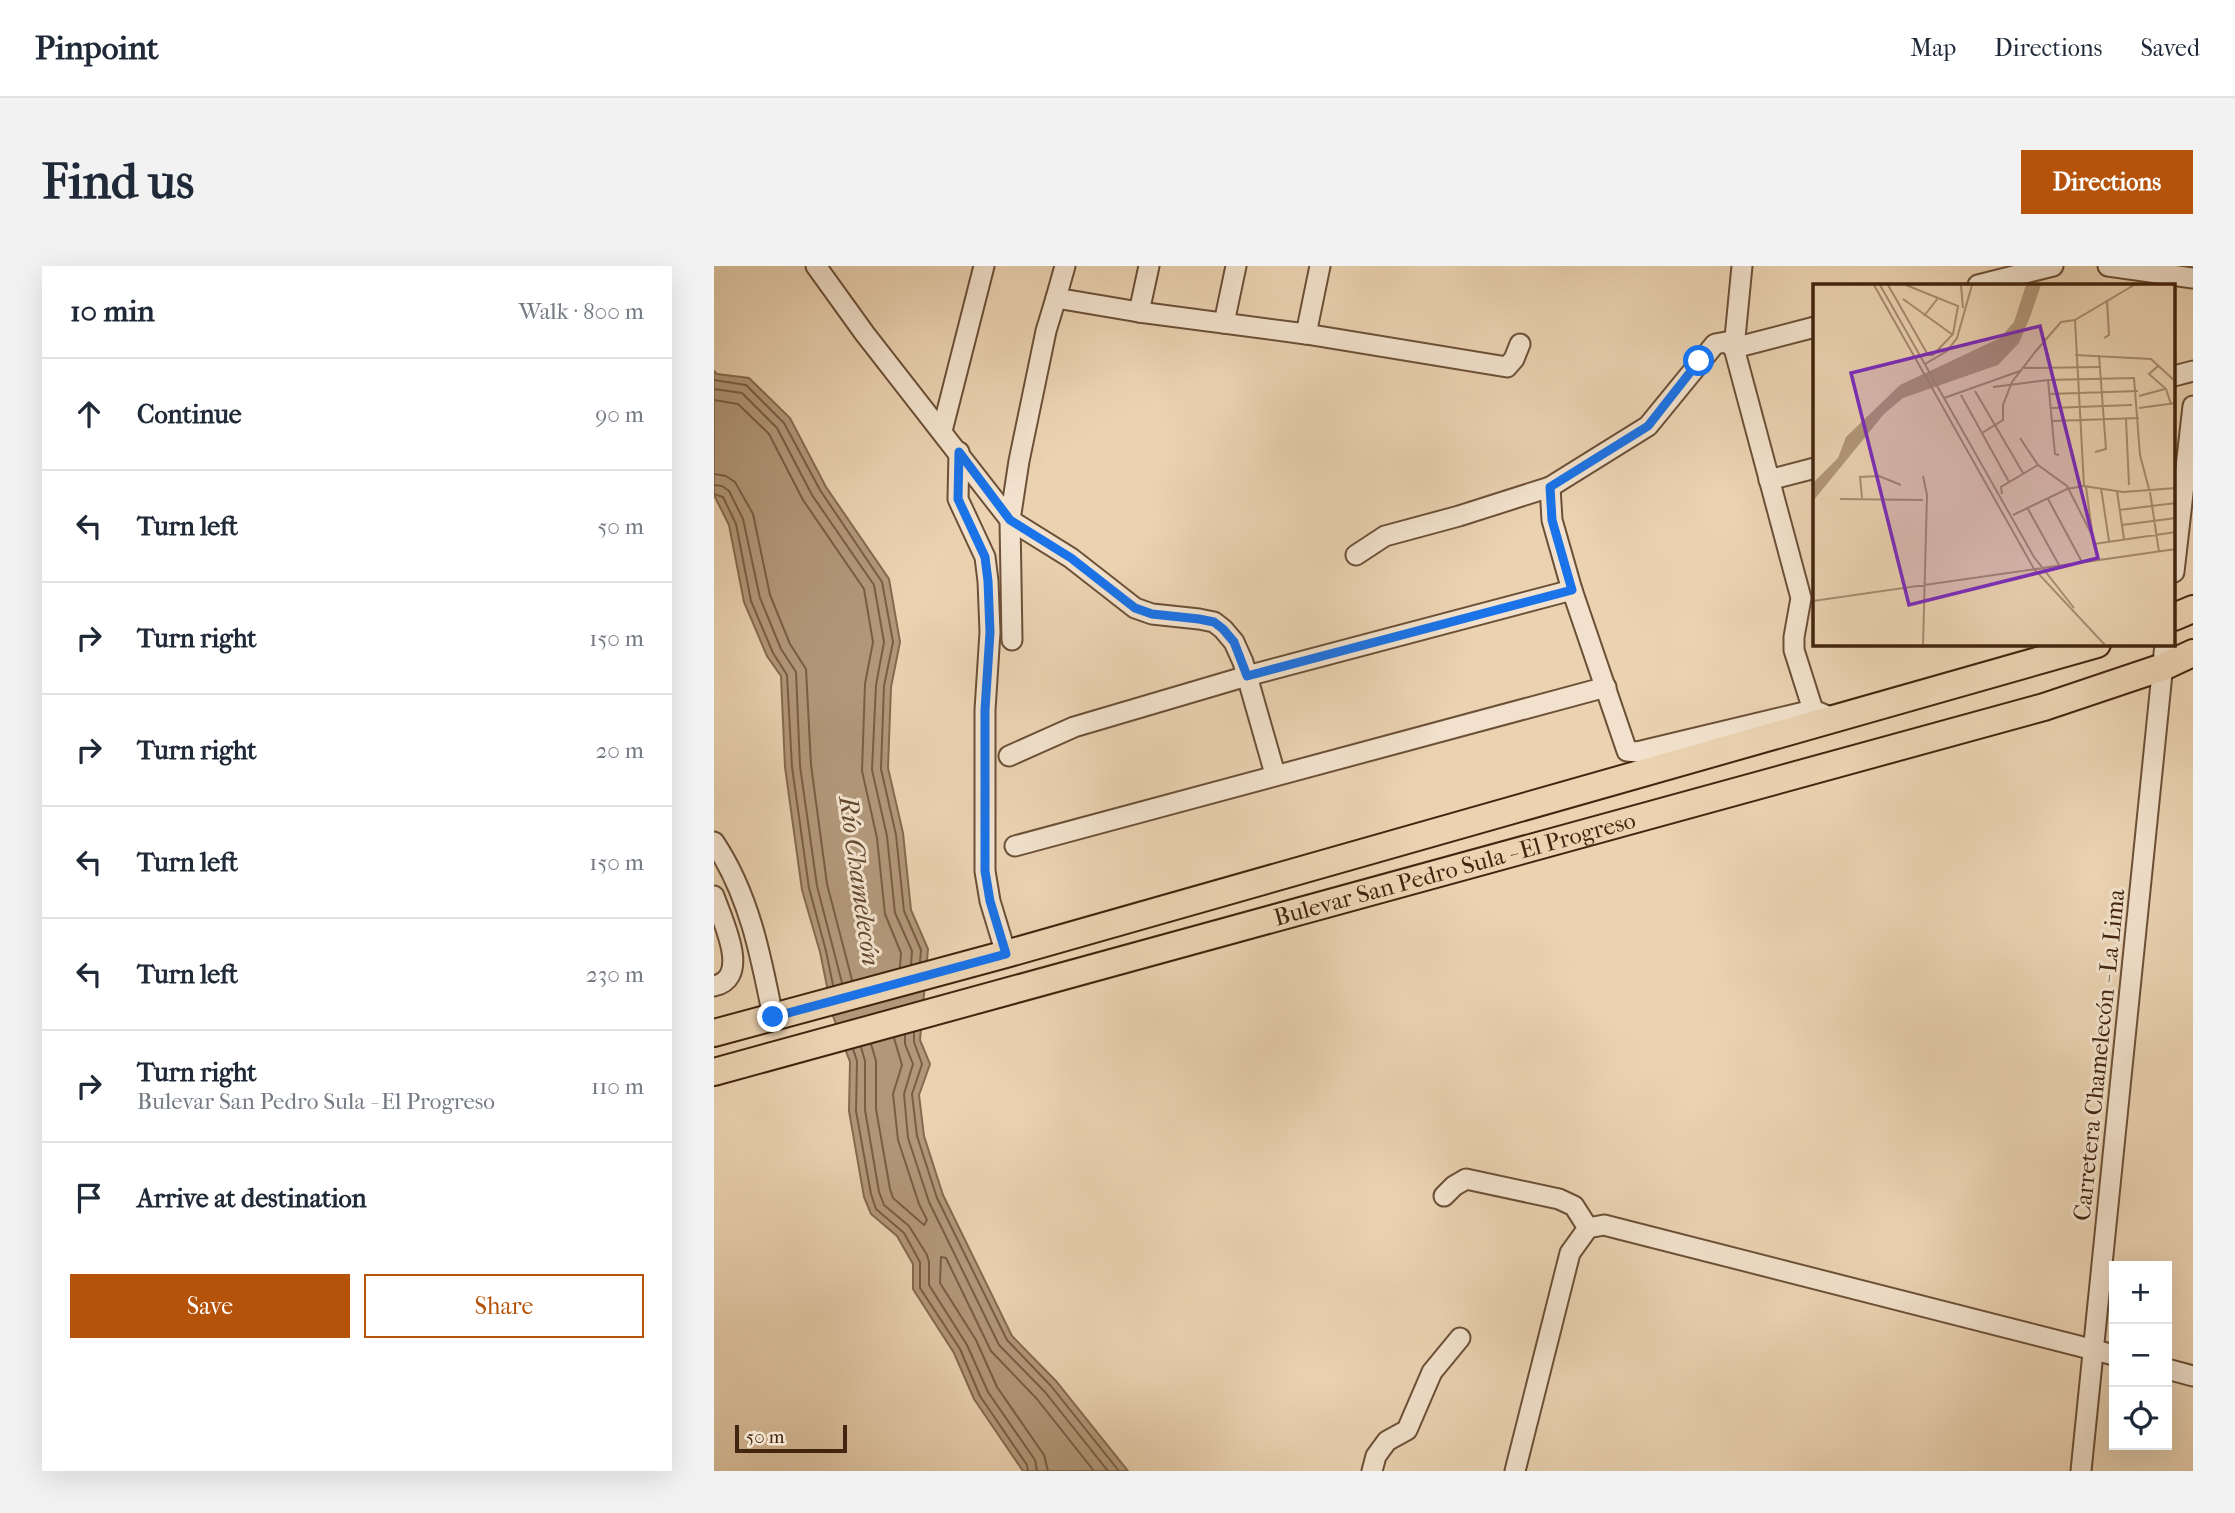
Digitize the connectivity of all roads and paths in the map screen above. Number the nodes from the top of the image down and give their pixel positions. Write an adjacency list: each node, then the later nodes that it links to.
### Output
1 (816, 266): 22 (street)
2 (984, 266): 22 (street)
3 (1065, 266): 12 (street)
4 (1149, 266): 13 (street)
5 (1236, 266): 14 (street)
6 (1320, 266): 16 (street)
7 (1742, 266): 18 (street)
8 (2053, 266): 11 (street)
9 (2108, 266): 10 (street)
10 (2193, 278)
11 (1982, 284)
12 (1056, 298): 13 (street); 28 (street)
13 (1139, 312): 14 (street)
14 (1224, 323): 16 (street)
15 (1813, 328): 18 (street)
16 (1306, 334): 17 (street)
17 (1520, 344)
18 (1734, 348): 25 (street); 26 (street)
19 (2193, 371): 20 (street)
20 (2176, 375)
21 (2193, 406): 27 (street)
22 (942, 430): 23 (street)
23 (959, 452): 28 (street); 47 (street)
24 (1813, 469): 25 (street)
25 (1769, 480): 33 (street)
26 (1550, 487): 30 (street); 31 (street)
27 (2178, 510): 29 (street)
28 (1010, 520): 35 (street); 39 (street)
29 (2176, 541)
30 (1356, 555)
31 (1572, 590): 39 (street); 40 (street)
32 (2193, 609): 34 (main road)
33 (1807, 611): 41 (street)
34 (2176, 616)
35 (1012, 640)
36 (2089, 646): 41 (main road, Bulevar San Pedro Sula - El Progreso)
37 (2193, 653): 38 (main road, Bulevar San Pedro Sula - El Progreso)
38 (2164, 656): 51 (main road, Bulevar San Pedro Sula - El Progreso); 55 (street, Carretera Chamelecón - La Lima)
39 (1247, 676): 42 (street); 43 (street)
40 (1606, 687): 41 (street); 43 (street)
41 (1824, 714): 47 (main road, Bulevar San Pedro Sula - El Progreso)
42 (1009, 756)
43 (1275, 774): 45 (street)
44 (714, 842): 49 (street)
45 (1015, 846)
46 (714, 896): 48 (street)
47 (995, 957): 49 (main road, Bulevar San Pedro Sula - El Progreso)
48 (714, 986)
49 (783, 1015): 50 (main road, Bulevar San Pedro Sula - El Progreso)
50 (714, 1033)
51 (714, 1072)
52 (1444, 1196): 53 (street)
53 (1588, 1228): 55 (street); 60 (street)
54 (1460, 1338): 59 (street)
55 (2093, 1350): 56 (street); 61 (street, Carretera Chamelecón - La Lima)
56 (2109, 1354)
57 (2172, 1370): 58 (street)
58 (2193, 1376)
59 (1372, 1471)
60 (1515, 1471)
61 (2081, 1471)

